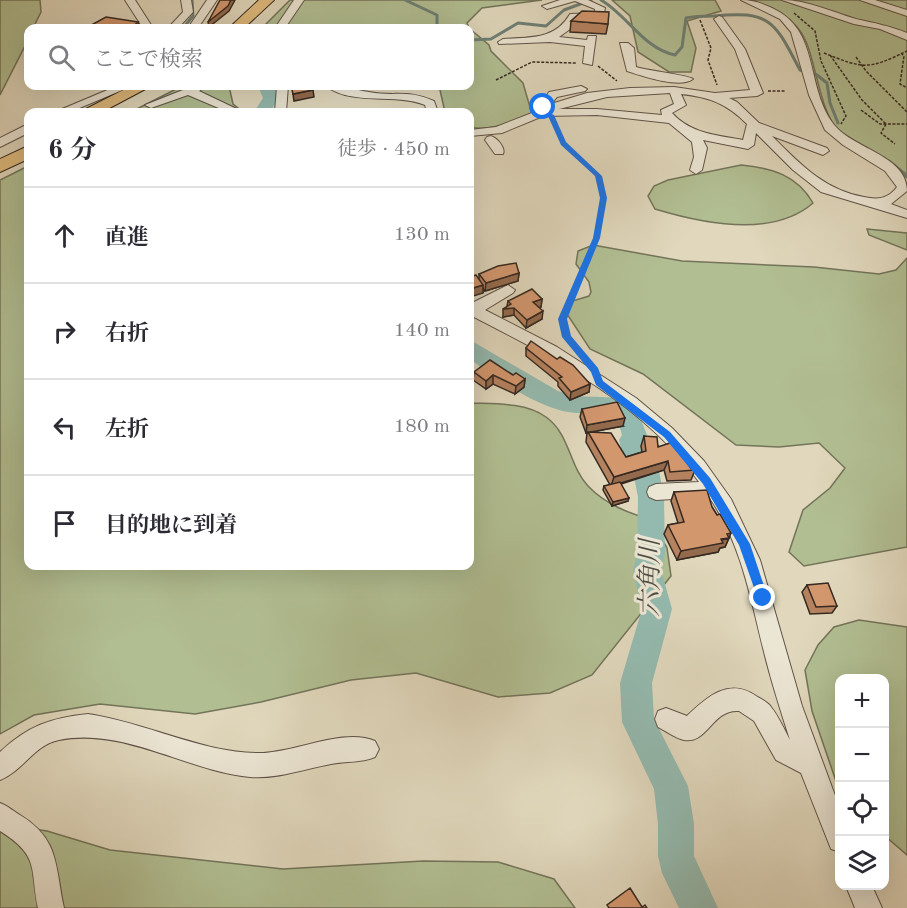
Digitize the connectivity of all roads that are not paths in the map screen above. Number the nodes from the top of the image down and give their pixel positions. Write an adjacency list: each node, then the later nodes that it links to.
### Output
1 (130, 0): 16 (street)
2 (186, 0): 17 (street)
3 (267, 0): 19 (highway)
4 (283, 0): 20 (highway)
5 (299, 0): 21 (street)
6 (571, 0): 13 (street)
7 (579, 0): 23 (street)
8 (746, 0): 61 (street)
9 (787, 0): 22 (street)
10 (865, 0): 14 (street)
11 (210, 1): 12 (street); 18 (street)
12 (225, 4)
13 (546, 6)
14 (907, 13)
15 (719, 19): 35 (street)
16 (145, 24)
17 (177, 24)
18 (196, 24)
19 (240, 24)
20 (257, 24)
21 (283, 24)
22 (907, 36)
23 (550, 39): 24 (street); 26 (street)
24 (503, 42)
25 (624, 45): 35 (street)
26 (588, 63)
27 (116, 90): 38 (street)
28 (135, 90): 39 (highway)
29 (156, 90): 40 (highway)
30 (282, 90): 42 (street)
31 (344, 90): 36 (street)
32 (388, 90): 36 (street)
33 (674, 90): 35 (street); 45 (street); 46 (street)
34 (189, 91): 37 (street); 41 (street)
35 (717, 92): 47 (street)
36 (398, 96): 43 (street); 44 (street)
37 (151, 105)
38 (71, 108)
39 (97, 108)
40 (120, 108)
41 (228, 108)
42 (281, 108)
43 (418, 108)
44 (431, 108)
45 (542, 116): 46 (street); 49 (street); 52 (street)
46 (673, 120): 50 (street)
47 (755, 124): 50 (street); 56 (street); 62 (street)
48 (24, 131): 53 (street)
49 (474, 133)
50 (693, 134): 60 (street)
51 (474, 139): 52 (street)
52 (491, 140): 55 (street)
53 (0, 143)
54 (24, 143): 57 (highway)
55 (499, 151)
56 (823, 151)
57 (0, 154)
58 (24, 154): 59 (highway)
59 (0, 166)
60 (696, 170)
61 (903, 181): 62 (street)
62 (874, 203): 63 (street)
63 (907, 214)
64 (508, 290): 65 (street)
65 (474, 308)
66 (474, 312): 67 (street)
67 (712, 489): 68 (street); 71 (street)
68 (656, 492)
69 (666, 719): 71 (street)
70 (367, 749): 72 (street)
71 (810, 765): 74 (street)
72 (0, 768)
73 (0, 816): 76 (street)
74 (838, 836)
75 (861, 890): 77 (street)
76 (51, 908)
77 (869, 908)

